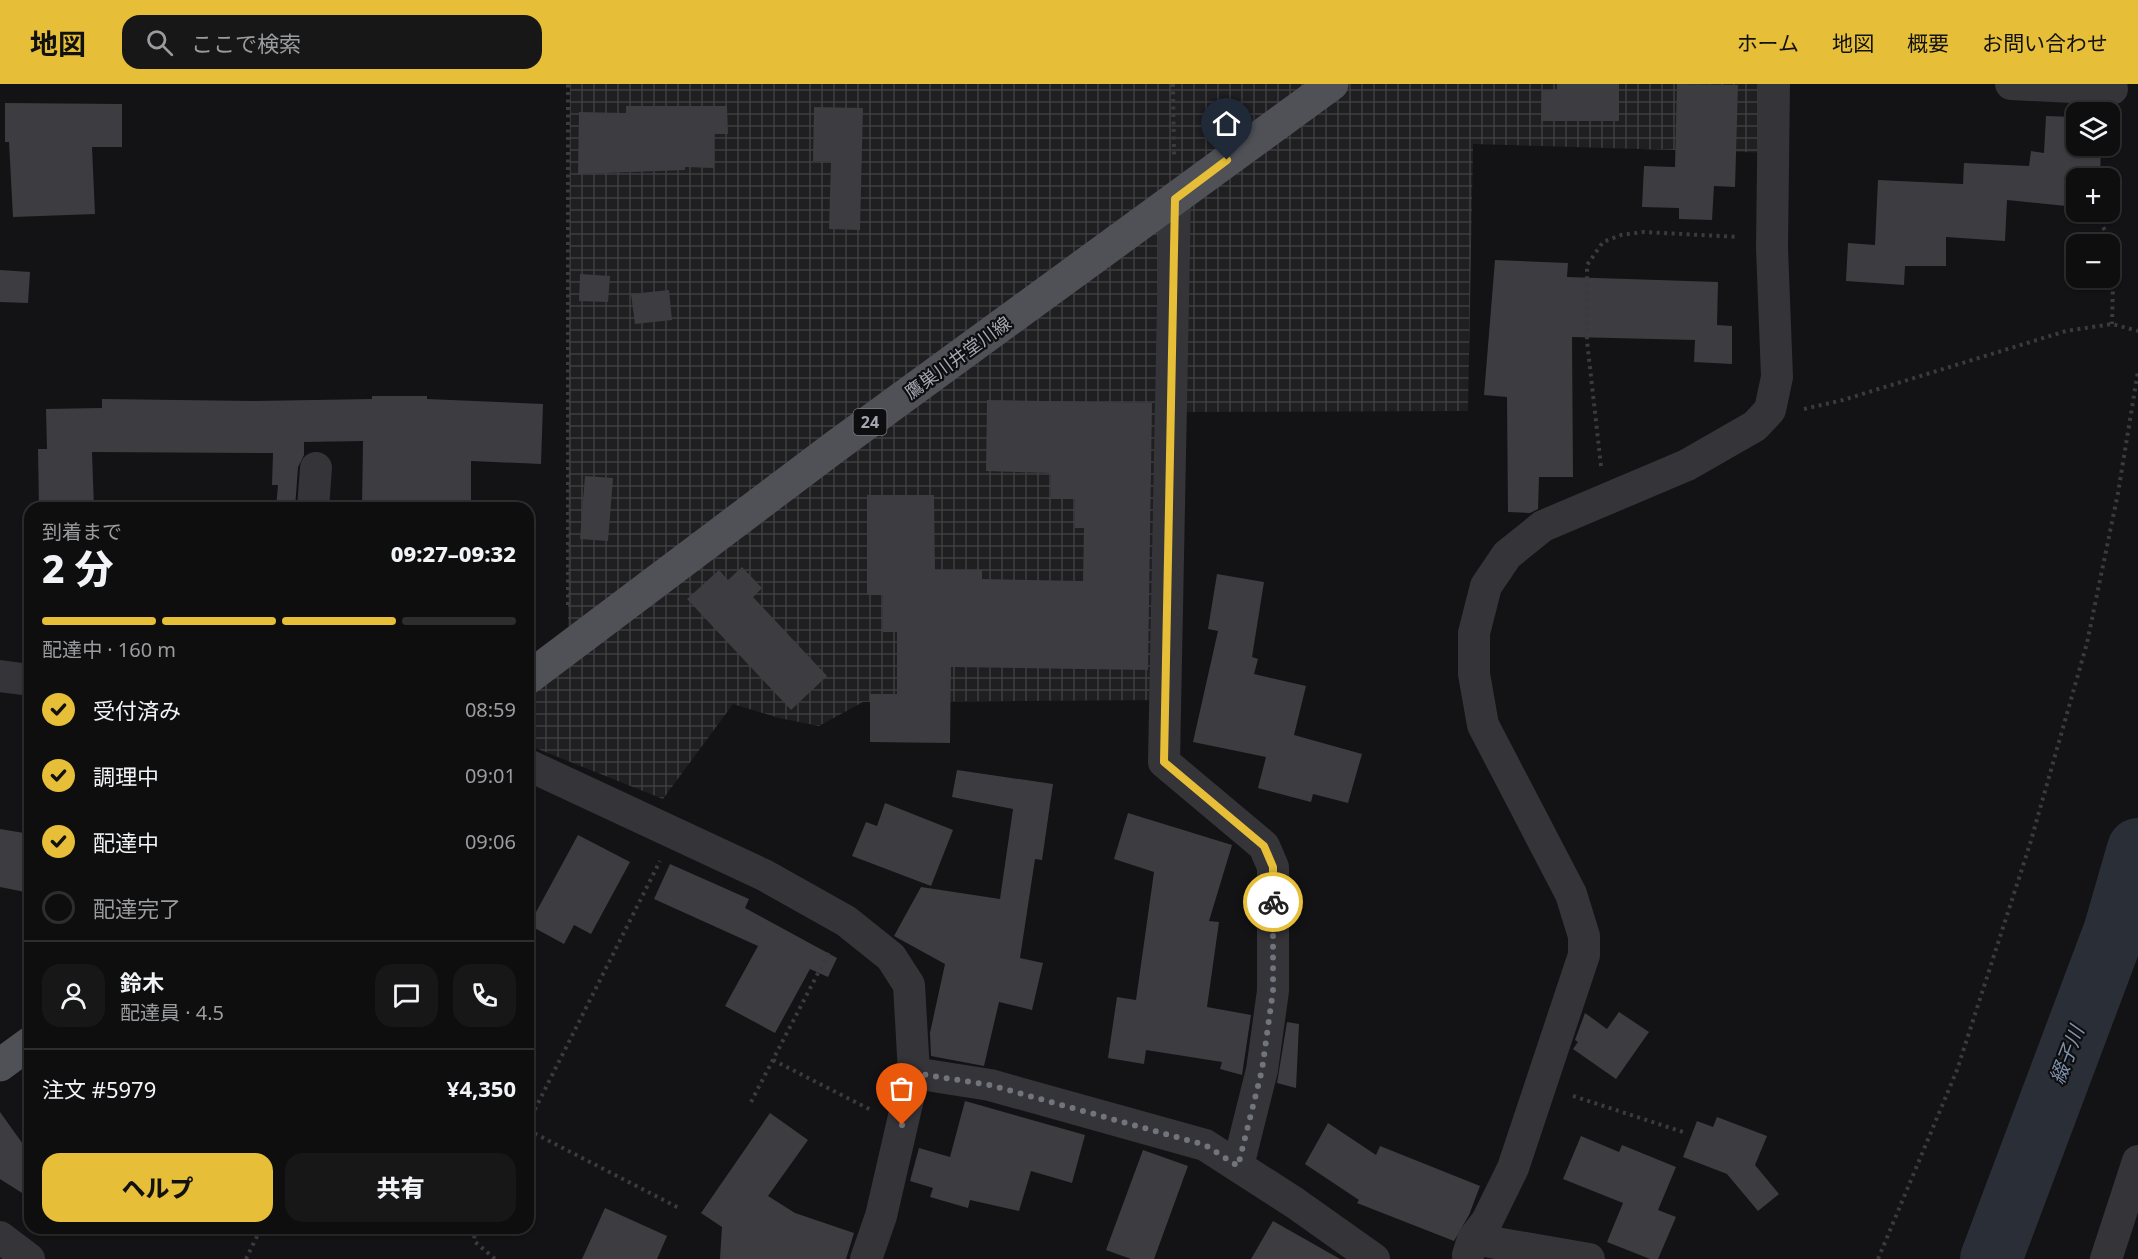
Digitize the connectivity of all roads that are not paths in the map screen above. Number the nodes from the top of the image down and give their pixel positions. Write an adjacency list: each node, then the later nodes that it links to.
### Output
1 (1332, 84): 5 (main road, 鷹巣川井堂川線 / 24)
2 (1774, 84): 18 (street)
3 (2011, 84): 4 (street)
4 (2112, 89)
5 (1175, 199): 8 (main road, 鷹巣川井堂川線 / 24); 16 (street)
6 (316, 468): 7 (street)
7 (314, 502)
8 (534, 673)
9 (0, 676): 10 (street)
10 (24, 679)
11 (534, 768): 14 (street)
12 (24, 1047): 13 (main road)
13 (0, 1065)
14 (914, 1073): 16 (street); 20 (street)
15 (2138, 1161): 23 (street)
16 (1238, 1166): 21 (street)
17 (0, 1238): 19 (street)
18 (1470, 1249): 22 (street)
19 (29, 1259)
20 (866, 1259)
21 (1374, 1259)
22 (1589, 1259)
23 (2106, 1259)

